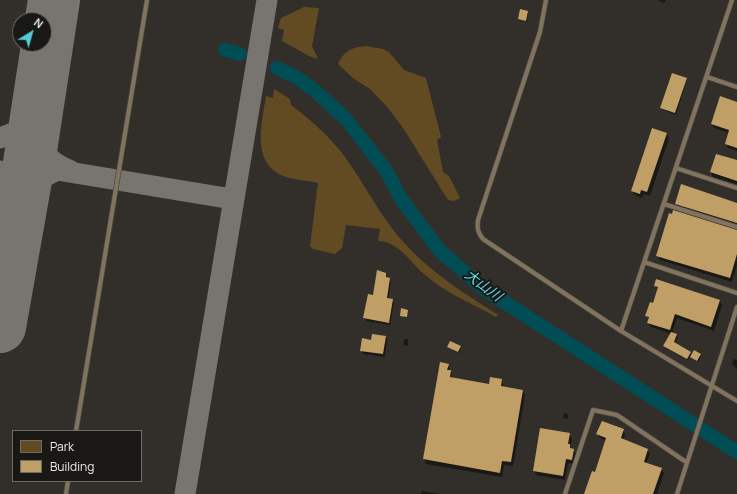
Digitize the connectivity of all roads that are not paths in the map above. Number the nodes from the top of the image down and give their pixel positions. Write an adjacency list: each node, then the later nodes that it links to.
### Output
1 (147, 0): 17 (lane)
2 (546, 0): 14 (lane)
3 (732, 0): 4 (lane)
4 (707, 77): 5 (lane); 6 (lane)
5 (737, 87)
6 (676, 168): 7 (lane); 8 (lane)
7 (737, 188)
8 (664, 204): 9 (lane); 10 (lane)
9 (737, 227)
10 (644, 262): 11 (lane); 14 (lane)
11 (737, 293)
12 (737, 308): 13 (lane)
13 (735, 322): 15 (lane)
14 (621, 331): 15 (lane)
15 (711, 386): 16 (lane); 18 (lane)
16 (737, 401)
17 (76, 430)
18 (686, 462): 21 (lane); 22 (lane)
19 (68, 482): 20 (lane)
20 (66, 494)
21 (566, 494)
22 (676, 494)

